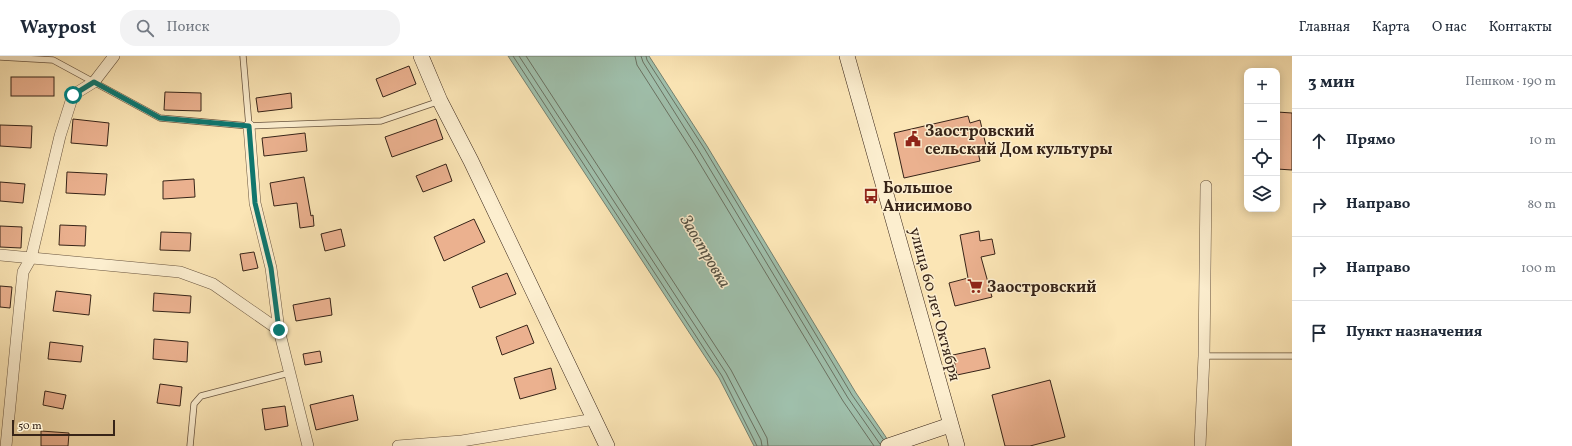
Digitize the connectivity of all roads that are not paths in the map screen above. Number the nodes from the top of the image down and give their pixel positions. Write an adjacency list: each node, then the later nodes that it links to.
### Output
1 (114, 56): 6 (street)
2 (242, 56): 8 (lane)
3 (421, 56): 7 (street)
4 (847, 56): 17 (street, улица 60 лет Октября)
5 (0, 57): 6 (lane)
6 (94, 82): 8 (lane); 11 (street)
7 (440, 101): 8 (lane); 16 (street)
8 (249, 126): 12 (street)
9 (1206, 186): 13 (street)
10 (0, 255): 11 (street)
11 (31, 258): 12 (street); 18 (street)
12 (279, 330): 15 (street)
13 (1204, 356): 14 (lane); 25 (street)
14 (1292, 356)
15 (289, 373): 19 (lane); 20 (street)
16 (595, 419): 21 (street); 22 (street)
17 (950, 424): 23 (street); 24 (street, улица 60 лет Октября)
18 (6, 446)
19 (190, 446)
20 (308, 446)
21 (398, 446)
22 (606, 446)
23 (888, 446)
24 (957, 446)
25 (1200, 446)

